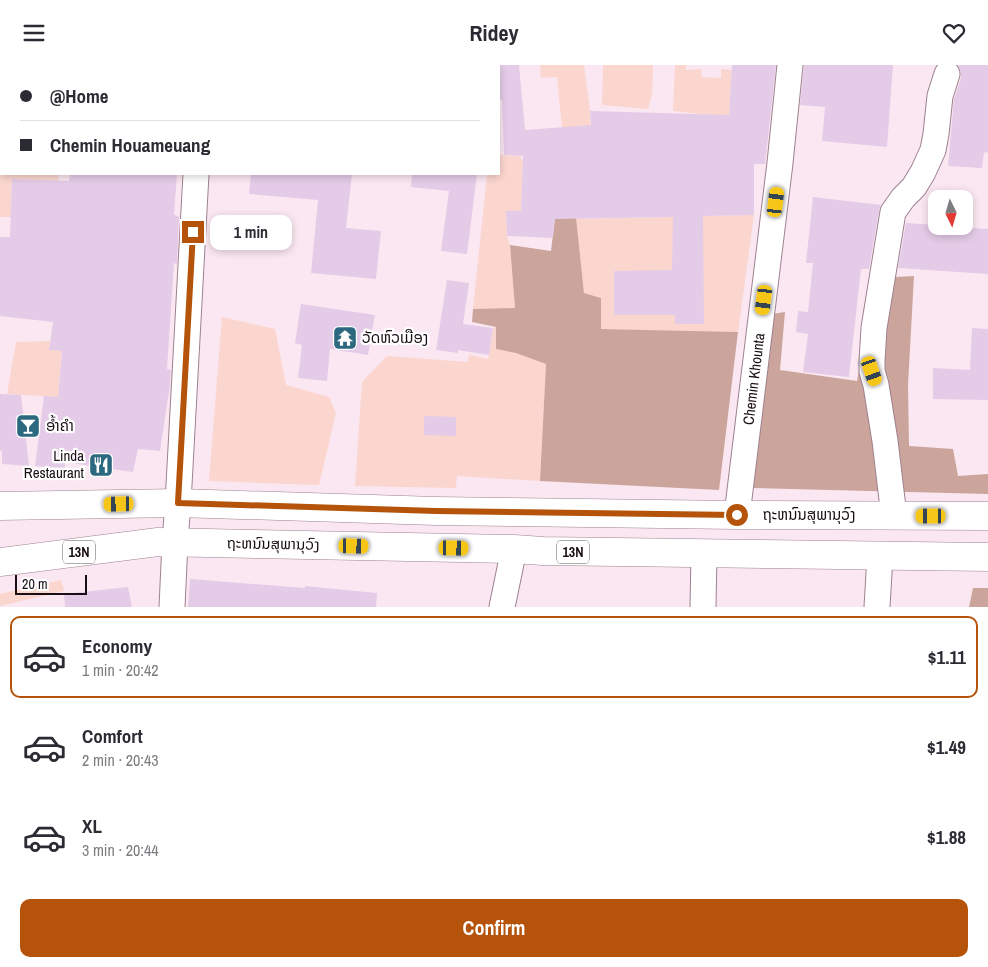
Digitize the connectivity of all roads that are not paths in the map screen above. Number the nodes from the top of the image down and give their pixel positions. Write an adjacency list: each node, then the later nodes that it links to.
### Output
1 (790, 65): 6 (street, Chemin Khounta)
2 (947, 74): 7 (street)
3 (196, 175): 4 (street)
4 (178, 503): 5 (highway, ຖະຫນົນສຸພານຸວົງ); 6 (highway, ຖະຫນົນສຸພານຸວົງ); 9 (street)
5 (0, 506)
6 (737, 515): 7 (highway, ຖະຫນົນສຸພານຸວົງ)
7 (894, 516): 8 (highway, ຖະຫນົນສຸພານຸວົງ)
8 (988, 516)
9 (166, 542): 10 (highway, ຖະຫນົນສຸພານຸວົງ / 13N); 14 (highway, 13N); 15 (street)
10 (514, 549): 11 (highway, ຖະຫນົນສຸພານຸວົງ / 13N); 16 (street)
11 (704, 553): 12 (highway, ຖະຫນົນສຸພານຸວົງ / 13N); 17 (street)
12 (880, 556): 13 (highway, ຖະຫນົນສຸພານຸວົງ / 13N); 18 (street)
13 (988, 557)
14 (0, 562)
15 (172, 607)
16 (502, 607)
17 (703, 607)
18 (877, 607)

